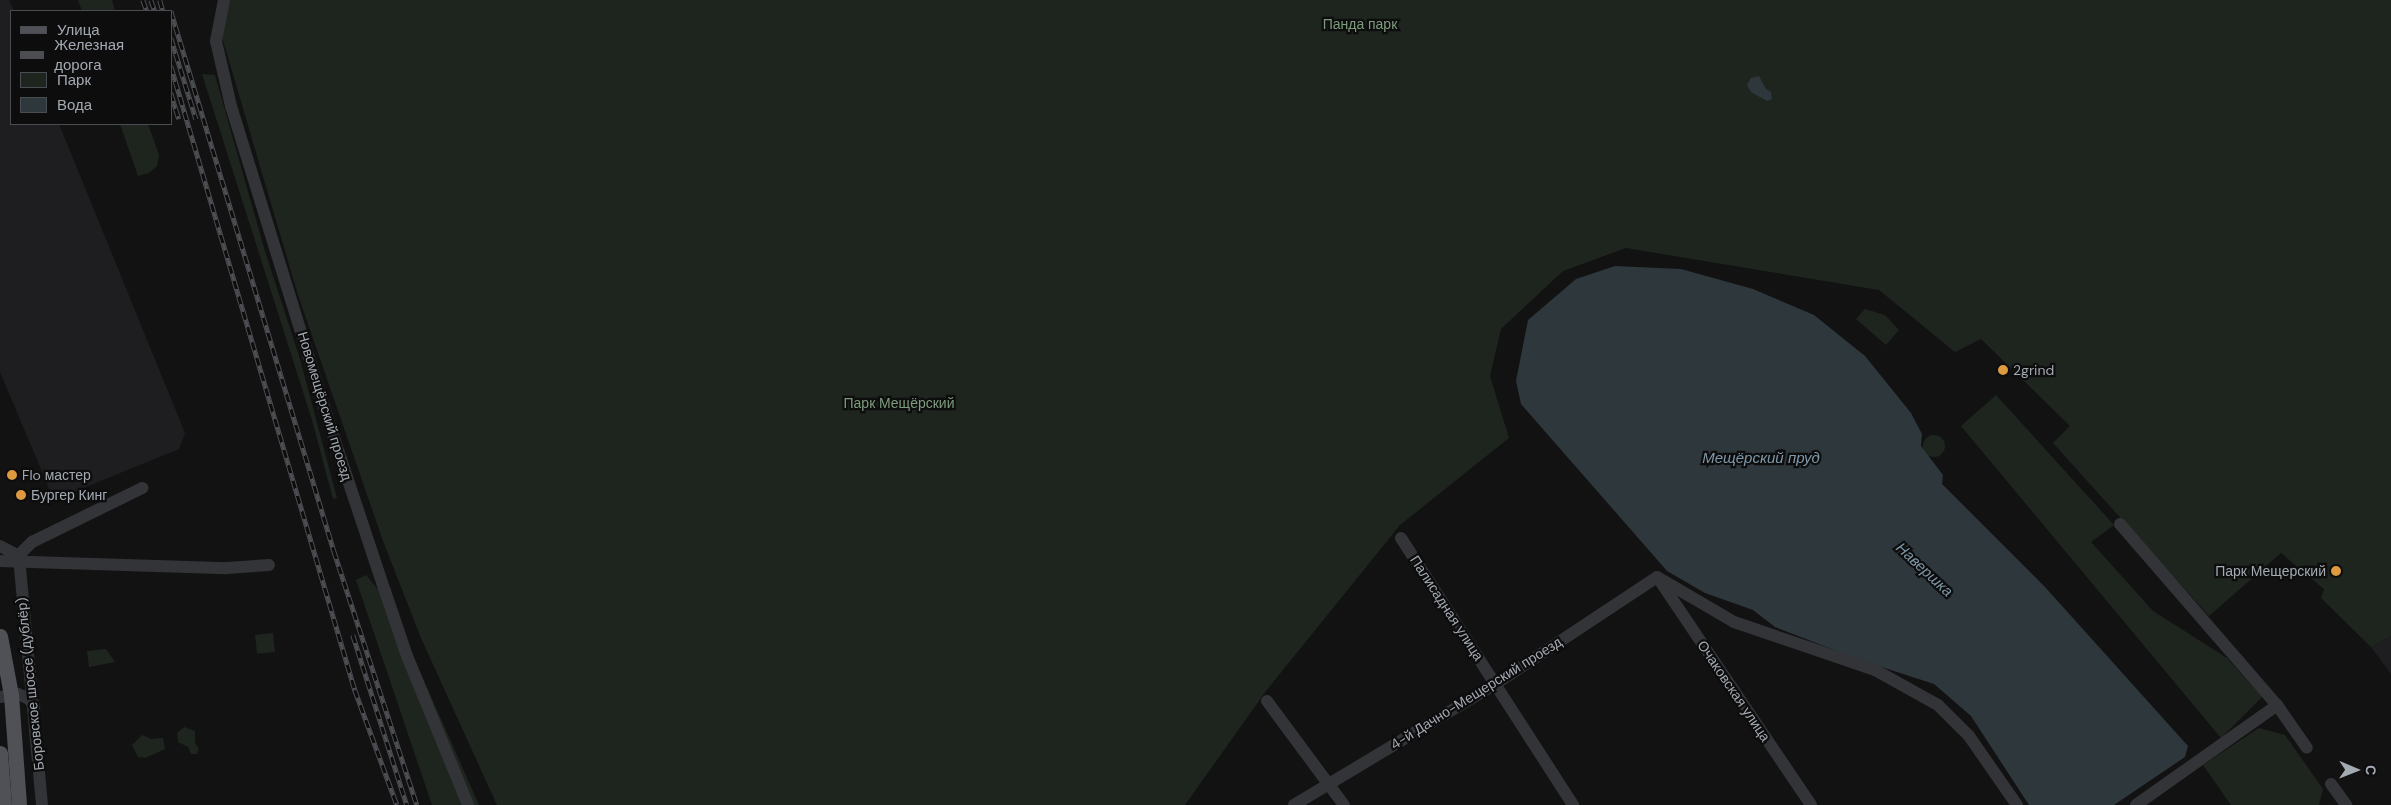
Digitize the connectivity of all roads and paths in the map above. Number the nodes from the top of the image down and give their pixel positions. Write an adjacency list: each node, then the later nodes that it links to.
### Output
1 (224, 0): 26 (street, Новомещёрский проезд)
2 (142, 488): 7 (street)
3 (2120, 524): 16 (street)
4 (1401, 538): 13 (street, Палисадная улица)
5 (0, 546): 7 (street)
6 (0, 561): 7 (street)
7 (18, 562): 8 (street); 11 (street, Боровское шоссе (дублёр))
8 (37, 562): 9 (street); 11 (street)
9 (269, 565)
10 (1657, 577): 13 (street, 4-й Дачно-Мещерский проезд); 29 (street, Очаковская улица); 30 (street)
11 (21, 599): 17 (street, Боровское шоссе (дублёр))
12 (0, 636): 14 (main road)
13 (1496, 683): 20 (street, 4-й Дачно-Мещерский проезд); 22 (street, Палисадная улица)
14 (5, 696): 17 (street); 24 (main road)
15 (1267, 701): 20 (street)
16 (2277, 705): 18 (street); 31 (street)
17 (34, 706): 25 (street, Боровское шоссе (дублёр))
18 (2307, 748)
19 (0, 753): 23 (main road)
20 (1329, 782): 27 (street, 4-й Дачно-Мещерский проезд); 28 (street)
21 (2331, 784): 32 (street)
22 (1568, 803)
23 (4, 805)
24 (19, 805)
25 (42, 805)
26 (468, 805)
27 (1294, 805)
28 (1344, 805)
29 (1811, 805)
30 (2017, 805)
31 (2136, 805)
32 (2346, 805)

